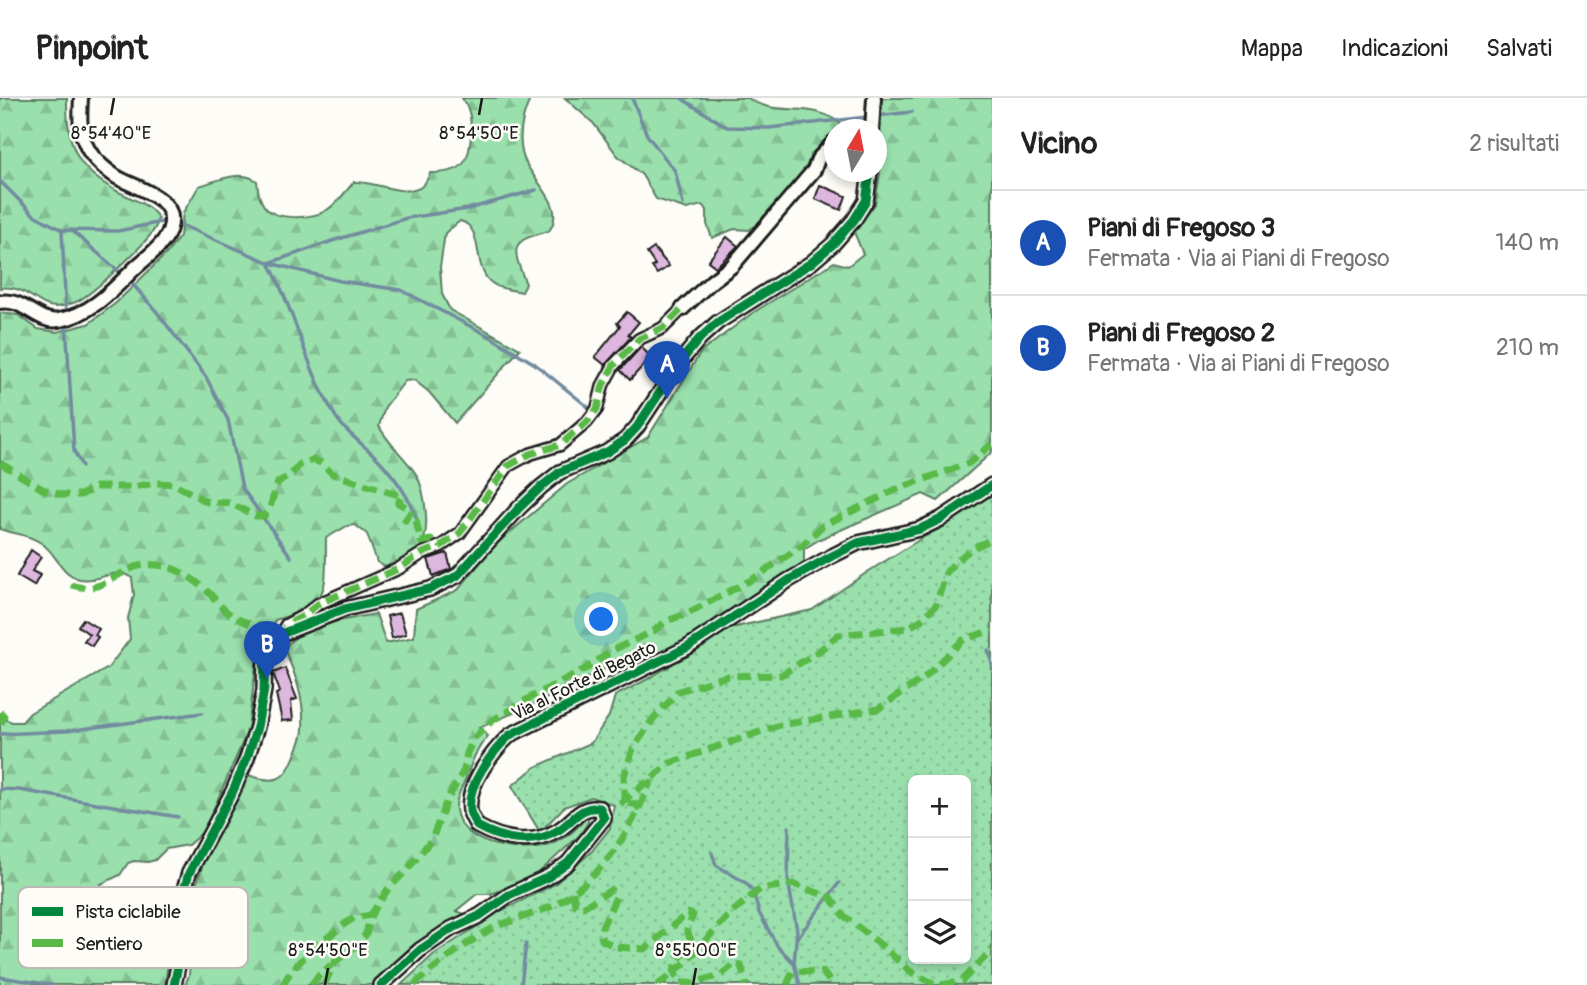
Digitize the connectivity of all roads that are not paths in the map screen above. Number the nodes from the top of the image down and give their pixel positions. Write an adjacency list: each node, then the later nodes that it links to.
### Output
1 (81, 98): 6 (street)
2 (874, 98): 3 (street)
3 (873, 119)
4 (824, 153): 7 (street)
5 (869, 182): 9 (street)
6 (0, 302)
7 (682, 309): 9 (street)
8 (992, 485): 11 (street, Via al Forte di Begato)
9 (281, 635): 10 (street)
10 (185, 887)
11 (381, 985)

